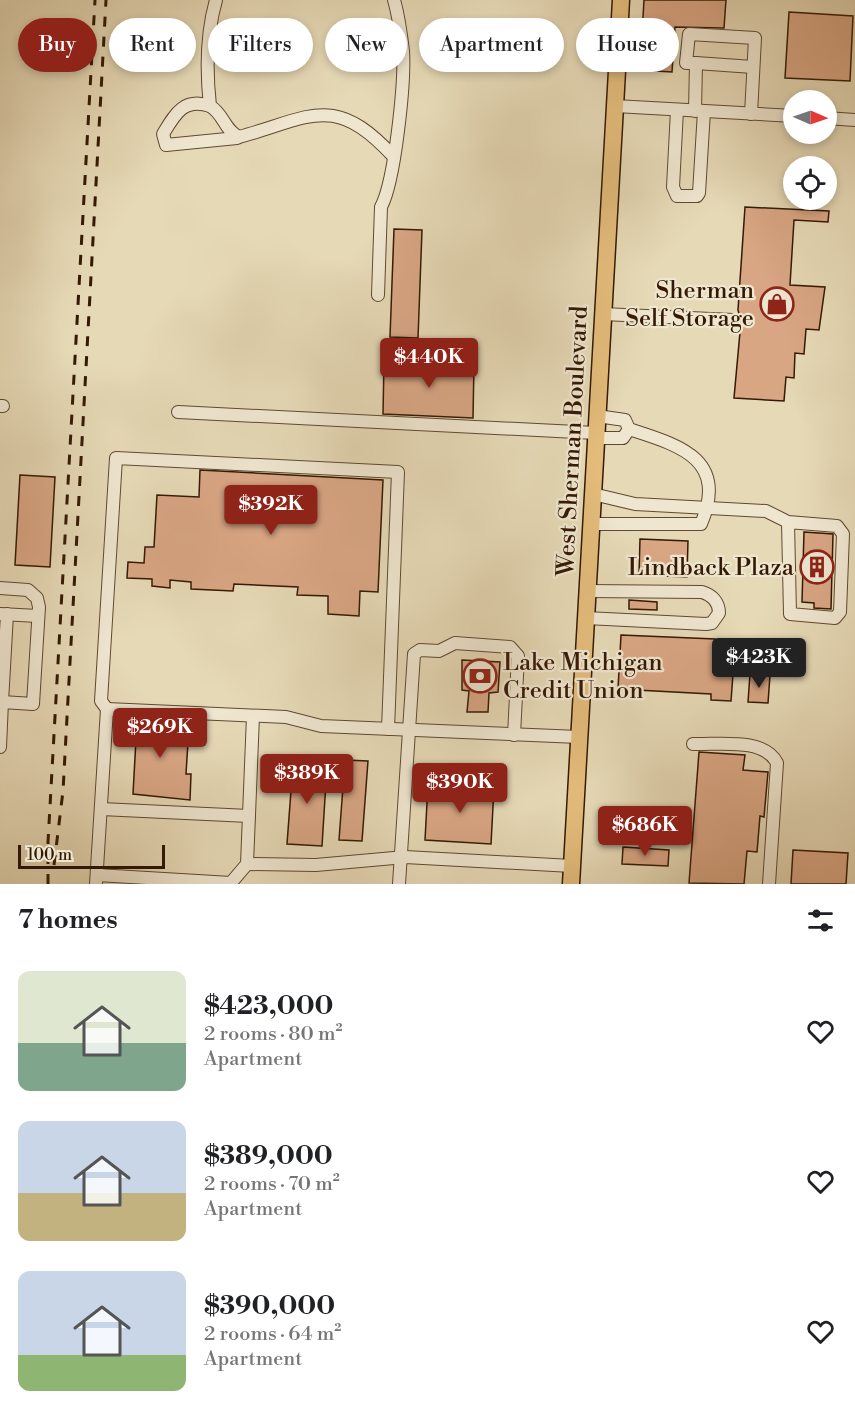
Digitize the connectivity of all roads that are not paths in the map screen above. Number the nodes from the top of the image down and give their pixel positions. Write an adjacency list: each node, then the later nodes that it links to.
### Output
1 (216, 0): 6 (street)
2 (394, 0): 15 (street)
3 (621, 0): 7 (main road, West Sherman Boulevard)
4 (696, 63): 5 (street); 5 (street); 9 (street)
5 (753, 67): 10 (street)
6 (210, 106): 14 (street); 14 (street)
7 (615, 106): 8 (street); 17 (main road, West Sherman Boulevard)
8 (677, 110): 9 (street); 9 (street)
9 (699, 111): 10 (street)
10 (751, 114): 11 (street)
11 (783, 115)
12 (837, 119): 13 (street)
13 (855, 120)
14 (239, 137): 15 (street)
15 (394, 157): 16 (street)
16 (378, 295)
17 (603, 314): 18 (street); 20 (main road, West Sherman Boulevard)
18 (733, 320)
19 (178, 412): 22 (street)
20 (597, 416): 21 (street); 22 (main road, West Sherman Boulevard)
21 (629, 429): 22 (street); 24 (street)
22 (596, 436): 23 (main road, West Sherman Boulevard)
23 (593, 494): 24 (street); 26 (main road, West Sherman Boulevard)
24 (706, 507): 25 (street); 26 (street)
25 (788, 522): 25 (street)
26 (591, 524): 28 (main road, West Sherman Boulevard)
27 (0, 588): 30 (street)
28 (588, 591): 31 (main road, West Sherman Boulevard); 31 (street)
29 (4, 614): 30 (street); 32 (street)
30 (38, 616): 32 (street)
31 (586, 618): 38 (main road, West Sherman Boulevard)
32 (2, 693): 40 (street)
33 (107, 709): 34 (street); 35 (street); 41 (street)
34 (253, 716): 35 (street); 42 (street)
35 (388, 729): 36 (street)
36 (409, 730): 37 (street); 37 (street); 43 (street)
37 (514, 735): 38 (street)
38 (579, 737): 45 (main road, West Sherman Boulevard)
39 (693, 744): 50 (street)
40 (0, 747)
41 (101, 809): 42 (street); 46 (street)
42 (249, 816): 44 (street)
43 (401, 857): 44 (street); 45 (street); 48 (street)
44 (247, 864): 47 (street)
45 (572, 866): 49 (main road, West Sherman Boulevard)
46 (96, 879): 47 (street)
47 (231, 883)
48 (399, 884)
49 (571, 884)
50 (769, 884)

